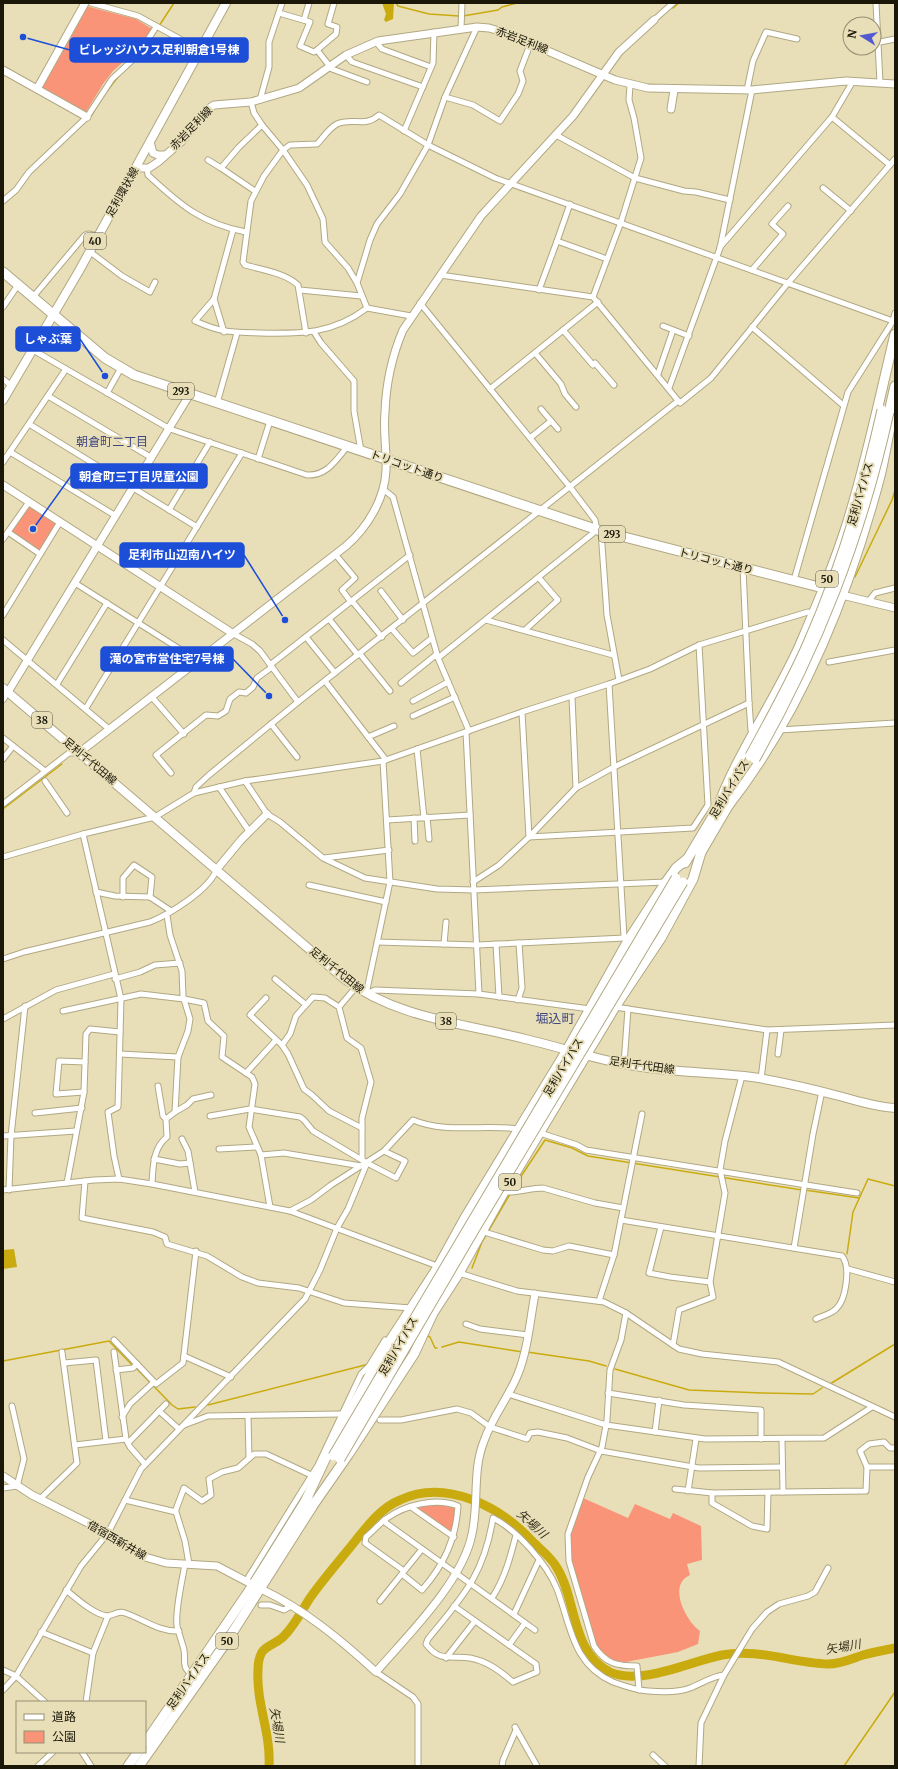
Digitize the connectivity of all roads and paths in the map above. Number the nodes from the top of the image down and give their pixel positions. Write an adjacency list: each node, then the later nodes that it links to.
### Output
1 (85, 3): 37 (street)
2 (91, 3): 14 (street)
3 (226, 3): 23 (main road, 足利環状線 / 40)
4 (282, 3): 10 (street)
5 (309, 3): 12 (street)
6 (334, 3): 24 (street)
7 (462, 3): 16 (street)
8 (674, 3): 13 (street)
9 (876, 3): 11 (street)
10 (279, 13): 12 (street); 41 (street)
11 (877, 16)
12 (304, 20): 24 (street)
13 (654, 20): 30 (street)
14 (156, 27): 23 (street); 44 (street)
15 (477, 27): 16 (street, 赤岩足利線); 21 (street, 赤岩足利線); 40 (street)
16 (461, 29): 17 (street, 赤岩足利線)
17 (434, 32): 20 (street, 赤岩足利線); 28 (street)
18 (797, 39): 39 (street)
19 (895, 39): 22 (street)
20 (376, 42): 25 (street, 赤岩足利線); 28 (street)
21 (531, 42): 30 (street, 赤岩足利線); 40 (street)
22 (882, 42)
23 (200, 50): 49 (main road, 足利環状線 / 40)
24 (317, 50): 27 (street)
25 (346, 55): 27 (street, 赤岩足利線); 36 (street)
26 (880, 56): 33 (street)
27 (330, 66): 32 (street); 41 (street, 赤岩足利線)
28 (431, 67): 36 (street)
29 (3, 70): 37 (street)
30 (602, 76): 35 (street, 赤岩足利線); 48 (street)
31 (853, 81): 33 (street, 赤岩足利線); 39 (street, 赤岩足利線); 45 (street)
32 (367, 82)
33 (880, 83): 34 (street, 赤岩足利線)
34 (895, 84)
35 (630, 85): 38 (street, 赤岩足利線); 59 (street)
36 (423, 87): 47 (street)
37 (37, 89): 44 (street)
38 (674, 90): 39 (street, 赤岩足利線); 43 (street)
39 (749, 90): 63 (street)
40 (445, 97): 50 (street)
41 (260, 100): 42 (street, 赤岩足利線)
42 (251, 102): 46 (street); 52 (street, 赤岩足利線)
43 (671, 109)
44 (87, 117): 64 (street)
45 (832, 117): 55 (street); 73 (street)
46 (262, 126): 51 (street); 58 (street)
47 (404, 131): 50 (street); 51 (street)
48 (556, 135): 59 (street); 60 (street)
49 (150, 142): 52 (street); 56 (main road, 足利環状線 / 40)
50 (428, 145): 60 (street); 81 (street)
51 (283, 150): 62 (street); 81 (street)
52 (165, 155): 57 (street, 赤岩足利線)
53 (895, 159): 55 (street)
54 (208, 160): 58 (street)
55 (890, 165): 67 (street)
56 (136, 168): 57 (street); 71 (main road, 足利環状線 / 40)
57 (147, 168): 69 (street)
58 (221, 168): 62 (street)
59 (635, 178): 63 (street); 68 (street)
60 (511, 183): 65 (street); 79 (street)
61 (823, 188): 67 (street)
62 (255, 191): 70 (street)
63 (730, 200): 73 (street)
64 (3, 201)
65 (570, 204): 68 (street); 72 (street)
66 (788, 206): 77 (street)
67 (851, 211): 82 (street)
68 (621, 222): 75 (street); 76 (street)
69 (233, 230): 70 (street); 89 (street)
70 (246, 232): 84 (street)
71 (98, 236): 74 (main road, 足利環状線 / 40); 87 (street)
72 (557, 241): 76 (street); 85 (street)
73 (720, 248): 75 (street)
74 (89, 251): 80 (street); 95 (main road, 足利環状線 / 40)
75 (716, 256): 77 (street); 107 (street)
76 (607, 259): 88 (street)
77 (752, 270): 82 (street)
78 (3, 272): 83 (highway, トリコット通り / 293)
79 (440, 275): 85 (street); 91 (street)
80 (155, 282)
81 (357, 283): 86 (street)
82 (788, 283): 97 (street); 99 (street)
83 (18, 284): 87 (highway, トリコット通り / 293); 92 (street)
84 (300, 290): 86 (street); 105 (street)
85 (539, 290): 88 (street)
86 (361, 296): 93 (street)
87 (33, 297): 95 (highway, トリコット通り / 293)
88 (593, 297): 90 (street)
89 (214, 299): 102 (street); 102 (street)
90 (598, 302): 100 (street); 113 (street)
91 (420, 303): 96 (street); 119 (street)
92 (3, 307)
93 (367, 308): 96 (street); 103 (street)
94 (895, 313): 97 (street)
95 (53, 314): 108 (main road, 足利環状線 / 40); 111 (highway, トリコット通り / 293)
96 (411, 316): 143 (street)
97 (893, 321): 126 (street)
98 (663, 326): 101 (street)
99 (752, 327): 124 (street); 126 (street)
100 (563, 330): 110 (street); 115 (street)
101 (674, 330): 107 (street); 113 (street)
102 (224, 332): 104 (street)
103 (314, 332): 105 (street); 138 (street)
104 (237, 333): 105 (street); 125 (street)
105 (306, 333)
106 (895, 334): 167 (highway, 50)
107 (689, 336): 118 (street)
108 (32, 350): 112 (street); 116 (main road, 足利環状線 / 40)
109 (895, 351): 129 (highway, 足利バイパス / 50)
110 (535, 353): 119 (street); 127 (street)
111 (121, 368): 120 (street); 121 (highway, トリコット通り / 293)
112 (66, 369): 120 (street); 122 (street)
113 (658, 374): 118 (street)
114 (3, 379): 116 (street)
115 (614, 385)
116 (12, 386): 123 (main road, 足利環状線 / 40)
117 (895, 386): 129 (highway, 足利バイパス / 50)
118 (669, 388): 124 (street)
119 (490, 389): 135 (street)
120 (107, 393): 133 (street)
121 (190, 394): 125 (highway, トリコット通り / 293); 133 (street)
122 (48, 396): 132 (street); 141 (street)
123 (3, 400)
124 (678, 401): 146 (street)
125 (217, 403): 130 (highway, トリコット通り / 293)
126 (844, 405): 164 (street)
127 (576, 407)
128 (541, 409): 131 (street)
129 (889, 409): 170 (highway, 50); 233 (highway, 足利バイパス / 50, bridge)
130 (270, 421): 137 (highway, トリコット通り / 293); 142 (street)
131 (551, 421): 134 (street); 135 (street)
132 (29, 424): 139 (street); 147 (street)
133 (170, 428): 136 (street); 141 (street)
134 (558, 429)
135 (530, 438): 146 (street)
136 (210, 442): 140 (street); 150 (street)
137 (348, 447): 138 (highway, トリコット通り / 293); 142 (street)
138 (362, 451): 143 (highway, トリコット通り / 293)
139 (10, 452): 144 (street); 152 (street)
140 (242, 453): 142 (street); 154 (street)
141 (152, 458): 147 (street)
142 (258, 459)
143 (386, 460): 148 (street); 151 (highway, トリコット通り / 293)
144 (3, 462)
145 (3, 485): 149 (street)
146 (570, 487): 151 (street); 155 (street)
147 (133, 488): 150 (street); 152 (street)
148 (383, 489): 160 (street); 161 (street)
149 (29, 502): 153 (street); 156 (street)
150 (169, 510): 154 (street)
151 (540, 511): 155 (highway, トリコット通り / 293); 174 (street)
152 (116, 516): 158 (street)
153 (60, 522): 158 (street); 159 (street)
154 (197, 527): 166 (street)
155 (599, 531): 162 (highway, トリコット通り / 293); 163 (street); 193 (street)
156 (8, 532): 157 (street); 159 (street)
157 (3, 539)
158 (98, 546): 165 (street); 166 (street)
159 (40, 554): 177 (street)
160 (335, 554): 171 (street); 185 (street)
161 (410, 555): 171 (street); 174 (street)
162 (743, 568): 164 (highway, トリコット通り / 293); 184 (street)
163 (539, 578): 180 (street); 183 (street)
164 (794, 580): 167 (highway, トリコット通り / 293)
165 (75, 583): 173 (street); 196 (street)
166 (161, 586): 181 (street); 185 (street)
167 (823, 588): 170 (highway, トリコット通り / 293); 176 (highway, 50)
168 (895, 588): 172 (street)
169 (381, 591): 179 (street)
170 (842, 595): 172 (street); 223 (highway, 50)
171 (352, 601): 178 (street); 187 (street)
172 (868, 602): 175 (street)
173 (107, 603): 181 (street); 204 (street)
174 (423, 604): 179 (street); 188 (street)
175 (895, 608)
176 (813, 613): 184 (street); 226 (highway, 50)
177 (3, 615)
178 (329, 619): 186 (street); 192 (street)
179 (403, 620): 182 (street)
180 (486, 620): 183 (street); 194 (street)
181 (138, 623): 195 (street); 215 (street)
182 (392, 629): 187 (street); 188 (street)
183 (525, 630): 193 (street)
184 (745, 630): 190 (street); 214 (street)
185 (232, 633): 195 (street); 198 (street)
186 (306, 637): 198 (street); 199 (street)
187 (382, 637): 192 (street)
188 (432, 638): 194 (street)
189 (3, 640): 196 (street)
190 (699, 645): 200 (street); 218 (street)
191 (895, 650): 197 (street)
192 (359, 654): 199 (street); 207 (street)
193 (613, 655): 200 (street)
194 (438, 656): 202 (street); 203 (street)
195 (197, 660): 208 (street)
196 (27, 661): 204 (street); 206 (street)
197 (829, 662)
198 (271, 666): 213 (street); 225 (street)
199 (335, 673): 201 (street)
200 (619, 680): 205 (street)
201 (325, 682): 213 (street); 227 (street)
202 (448, 682): 210 (street); 212 (street)
203 (401, 683)
204 (56, 684): 215 (street)
205 (609, 684): 209 (street); 236 (street)
206 (6, 690): 211 (street); 231 (main road, 足利千代田線 / 38)
207 (390, 691)
208 (151, 696): 222 (street); 225 (street)
209 (572, 696): 216 (street); 242 (street)
210 (455, 697): 217 (street); 224 (street)
211 (3, 700)
212 (413, 701)
213 (298, 702): 220 (street)
214 (749, 703): 218 (street); 226 (street)
215 (86, 708): 222 (street)
216 (522, 712): 224 (street); 257 (street)
217 (413, 716)
218 (704, 723): 236 (street); 255 (street)
219 (895, 723): 223 (street)
220 (271, 724): 232 (street); 243 (street)
221 (394, 726): 227 (street)
222 (109, 729): 231 (street)
223 (780, 730): 245 (highway, 50)
224 (467, 732): 230 (street); 249 (street)
225 (184, 734): 238 (street)
226 (754, 734): 246 (highway, 50)
227 (368, 737): 235 (street)
228 (3, 738): 229 (street)
229 (14, 746): 234 (street); 237 (street)
230 (417, 749): 235 (street); 252 (street)
231 (80, 752): 237 (street); 250 (main road, 足利千代田線 / 38)
232 (297, 757)
233 (752, 758): 245 (highway, 足利バイパス / 50); 246 (highway, 足利バイパス / 50)
234 (3, 759)
235 (384, 761): 240 (street); 253 (street)
236 (614, 767): 242 (street); 255 (street)
237 (45, 771): 244 (street)
238 (171, 773)
239 (45, 781): 247 (street)
240 (245, 781): 241 (street); 248 (street)
241 (220, 787): 243 (street); 254 (street)
242 (576, 788): 257 (street)
243 (194, 793): 250 (street)
244 (3, 804)
245 (728, 806): 260 (highway, 足利バイパス / 50)
246 (717, 809): 264 (highway, 足利バイパス / 50)
247 (67, 814)
248 (267, 814): 254 (street); 263 (street)
249 (470, 815): 252 (street); 268 (street)
250 (156, 817): 256 (street); 265 (main road, 足利千代田線 / 38)
251 (414, 818): 252 (street); 253 (street); 259 (street)
252 (426, 818): 258 (street)
253 (387, 820): 261 (street)
254 (249, 831): 265 (street)
255 (617, 832): 257 (street); 270 (street)
256 (83, 834): 262 (street); 273 (street)
257 (529, 837): 268 (street)
258 (428, 839)
259 (415, 841)
260 (702, 849): 266 (highway, 足利バイパス / 50); 301 (highway, 50)
261 (389, 850): 263 (street); 267 (street)
262 (3, 857)
263 (323, 858): 267 (street)
264 (687, 859): 266 (highway, 足利バイパス / 50); 269 (highway, 50)
265 (217, 869): 277 (street); 290 (main road, 足利千代田線 / 38)
266 (679, 880): 420 (highway, 足利バイパス / 50, bridge)
267 (390, 882): 272 (street); 276 (street)
268 (473, 882): 272 (street)
269 (666, 882): 270 (street); 280 (highway, 50)
270 (620, 884): 272 (street); 280 (street)
271 (309, 885): 276 (street)
272 (474, 890): 285 (street)
273 (96, 892): 274 (street); 279 (street)
274 (123, 896): 275 (street); 275 (street)
275 (150, 897): 277 (street)
276 (386, 902): 281 (street)
277 (169, 913): 279 (street); 287 (street)
278 (446, 922): 283 (street)
279 (104, 932): 286 (street); 288 (street)
280 (627, 938): 282 (street); 302 (highway, 50)
281 (377, 942): 283 (street); 291 (street)
282 (519, 943): 284 (street); 297 (street)
283 (444, 944): 285 (street)
284 (496, 944): 285 (street); 293 (street)
285 (477, 945): 292 (street)
286 (3, 959)
287 (180, 963): 288 (street); 296 (street)
288 (114, 976): 295 (street); 299 (street)
289 (275, 979): 298 (street)
290 (356, 987): 291 (main road, 足利千代田線 / 38); 300 (street)
291 (366, 994): 292 (street); 312 (main road, 足利千代田線 / 38)
292 (479, 994): 293 (street)
293 (499, 997): 297 (street)
294 (266, 998): 310 (street)
295 (121, 999): 296 (street); 304 (street); 309 (street)
296 (184, 999): 316 (street); 319 (street)
297 (518, 1000): 302 (street)
298 (305, 1004): 300 (street); 311 (street)
299 (25, 1006): 305 (street); 339 (street)
300 (339, 1007): 334 (street)
301 (615, 1008): 303 (street); 315 (highway, 50)
302 (590, 1009): 312 (highway, 50)
303 (628, 1009): 307 (street); 318 (street)
304 (63, 1011)
305 (3, 1019)
306 (895, 1025): 308 (street)
307 (767, 1030): 308 (street); 321 (street)
308 (782, 1030): 314 (street)
309 (120, 1032): 313 (street); 317 (street)
310 (276, 1040): 311 (street); 319 (street)
311 (282, 1045): 334 (street)
312 (566, 1050): 315 (main road, 足利千代田線 / 38); 335 (highway, 50)
313 (120, 1054): 316 (street); 351 (street)
314 (778, 1054)
315 (586, 1056): 318 (main road, 足利千代田線 / 38); 337 (highway, 50)
316 (178, 1057): 329 (street)
317 (85, 1062): 324 (street); 324 (street)
318 (624, 1064): 320 (main road, 足利千代田線 / 38)
319 (246, 1073): 328 (street)
320 (742, 1076): 321 (main road, 足利千代田線 / 38); 350 (street)
321 (761, 1079): 323 (main road, 足利千代田線 / 38)
322 (158, 1086): 333 (street)
323 (822, 1091): 327 (main road, 足利千代田線 / 38); 355 (street)
324 (84, 1092): 326 (street)
325 (211, 1095): 329 (street)
326 (82, 1108): 330 (street); 336 (street)
327 (895, 1108)
328 (250, 1109): 332 (street); 341 (street); 347 (street)
329 (175, 1112): 333 (street)
330 (35, 1113)
331 (642, 1114): 346 (street)
332 (210, 1116)
333 (166, 1118): 345 (street)
334 (362, 1128): 347 (street)
335 (519, 1129): 343 (street); 371 (highway, 50)
336 (76, 1131): 339 (street); 353 (street)
337 (540, 1133): 346 (street); 358 (highway, 50)
338 (3, 1136): 339 (street)
339 (11, 1136): 356 (street)
340 (182, 1139): 348 (street)
341 (257, 1147): 342 (street); 344 (street)
342 (219, 1149)
343 (384, 1151): 347 (street); 347 (street)
344 (260, 1156): 349 (street); 360 (street)
345 (154, 1159): 348 (street); 354 (street)
346 (632, 1159): 350 (street); 361 (street)
347 (365, 1161): 349 (street); 365 (street)
348 (190, 1163): 357 (street)
349 (361, 1166): 362 (street)
350 (720, 1173): 355 (street); 367 (street)
351 (119, 1179): 352 (street); 354 (street)
352 (85, 1181): 353 (street); 369 (street)
353 (67, 1183): 356 (street)
354 (152, 1184): 357 (street)
355 (804, 1186): 359 (street); 368 (street)
356 (6, 1190)
357 (195, 1192): 360 (street)
358 (504, 1192): 361 (street); 366 (highway, 50)
359 (857, 1193)
360 (270, 1206): 362 (street)
361 (623, 1208): 363 (street)
362 (290, 1211): 365 (street)
363 (621, 1220): 364 (street); 370 (street)
364 (661, 1227): 367 (street); 374 (street)
365 (337, 1228): 371 (street); 376 (street)
366 (481, 1231): 370 (street); 373 (highway, 50)
367 (718, 1236): 368 (street); 374 (street)
368 (794, 1248): 372 (street)
369 (196, 1251): 376 (street); 389 (street)
370 (614, 1255): 378 (street)
371 (438, 1266): 373 (street); 379 (highway, 50)
372 (848, 1269): 375 (street); 381 (street)
373 (459, 1273): 377 (street); 439 (highway, 50)
374 (710, 1282): 386 (street)
375 (895, 1282)
376 (310, 1292): 379 (street); 393 (street)
377 (535, 1294): 378 (street); 384 (street)
378 (599, 1301): 380 (street)
379 (411, 1308): 383 (highway, 50)
380 (626, 1313): 386 (street); 395 (street)
381 (816, 1319)
382 (466, 1324): 384 (street)
383 (398, 1328): 402 (street); 437 (highway, 50)
384 (528, 1335): 396 (street)
385 (114, 1340): 391 (street)
386 (673, 1345): 400 (street)
387 (62, 1352): 390 (street)
388 (114, 1352): 392 (street)
389 (184, 1356): 393 (street); 394 (street)
390 (64, 1363): 414 (street); 416 (street)
391 (137, 1364): 392 (street); 394 (street)
392 (116, 1370): 404 (street)
393 (231, 1377): 409 (street)
394 (154, 1382): 404 (street)
395 (608, 1393): 397 (street); 407 (street)
396 (508, 1394): 407 (street); 408 (street)
397 (659, 1400): 410 (street); 412 (street)
398 (166, 1404): 401 (street)
399 (12, 1406): 428 (street)
400 (872, 1407): 405 (street); 413 (street)
401 (159, 1411): 409 (street); 415 (street)
402 (340, 1414): 403 (street); 426 (street)
403 (248, 1416): 409 (street); 419 (street)
404 (122, 1417): 415 (street)
405 (895, 1417)
406 (380, 1420): 408 (street)
407 (606, 1425): 410 (street); 418 (street)
408 (490, 1427): 418 (street); 451 (street)
409 (180, 1428): 421 (street)
410 (655, 1432): 411 (street)
411 (696, 1439): 412 (street); 422 (street)
412 (761, 1439): 413 (street)
413 (782, 1439): 423 (street)
414 (106, 1441): 415 (street); 416 (street)
415 (127, 1441): 421 (street)
416 (75, 1445): 435 (street)
417 (895, 1448): 424 (street)
418 (601, 1451): 422 (street); 476 (street)
419 (249, 1458): 426 (street); 440 (street)
420 (336, 1458): 437 (highway, 足利バイパス / 50); 439 (highway, 足利バイパス / 50)
421 (145, 1464): 436 (street)
422 (692, 1467): 423 (street); 431 (street)
423 (782, 1467): 432 (street)
424 (867, 1467): 425 (street); 432 (street)
425 (895, 1467)
426 (311, 1475): 453 (street)
427 (3, 1476): 428 (street, 借宿西新井線)
428 (17, 1486): 429 (street); 435 (street, 借宿西新井線)
429 (3, 1488)
430 (675, 1489): 431 (street)
431 (688, 1491): 433 (street)
432 (783, 1492): 434 (street)
433 (712, 1493): 434 (street); 434 (street)
434 (768, 1493)
435 (40, 1499): 442 (street, 借宿西新井線)
436 (125, 1500): 440 (street); 442 (street)
437 (305, 1502): 453 (highway, 足利バイパス / 50)
438 (411, 1507): 441 (street); 444 (street); 444 (street)
439 (310, 1511): 453 (highway, 足利バイパス / 50)
440 (175, 1512): 447 (street)
441 (384, 1520): 445 (street); 450 (street)
442 (108, 1533): 447 (street, 借宿西新井線); 454 (street)
443 (516, 1535): 446 (street); 452 (street); 455 (street)
444 (454, 1537): 448 (street)
445 (422, 1549): 448 (street); 450 (street)
446 (539, 1560): 460 (street); 476 (street)
447 (187, 1564): 453 (street, 借宿西新井線); 465 (street)
448 (442, 1564): 450 (street); 451 (street)
449 (828, 1568): 473 (street)
450 (403, 1573): 456 (street)
451 (457, 1574): 452 (street); 471 (street)
452 (471, 1584): 455 (street); 458 (street)
453 (254, 1585): 459 (street, 借宿西新井線); 472 (highway, 足利バイパス / 50); 487 (highway, 足利バイパス / 50)
454 (66, 1590): 461 (street); 466 (street)
455 (492, 1598): 460 (street)
456 (380, 1601)
457 (261, 1605): 459 (street)
458 (454, 1606): 462 (street); 469 (street)
459 (294, 1608): 471 (street, 借宿西新井線)
460 (514, 1614): 463 (street)
461 (108, 1616): 465 (street); 468 (street)
462 (475, 1621): 467 (street); 469 (street)
463 (525, 1623): 464 (street); 467 (street)
464 (535, 1630)
465 (179, 1631): 472 (street)
466 (41, 1632): 468 (street); 474 (street)
467 (509, 1645): 469 (street)
468 (93, 1653): 478 (street)
469 (446, 1658)
470 (3, 1670): 474 (street)
471 (376, 1672): 488 (street)
472 (192, 1675): 479 (highway, 足利バイパス / 50)
473 (724, 1675): 476 (street); 492 (street)
474 (16, 1676): 475 (street); 477 (street)
475 (3, 1690)
476 (639, 1690)
477 (44, 1701)
478 (86, 1701)
479 (148, 1734)
480 (51, 1753): 484 (street)
481 (83, 1753): 485 (street)
482 (137, 1753): 486 (highway)
483 (653, 1756): 491 (street)
484 (38, 1766)
485 (91, 1766)
486 (128, 1766)
487 (139, 1766)
488 (418, 1766)
489 (502, 1766): 490 (street)
490 (537, 1766)
491 (665, 1766)
492 (699, 1766)

